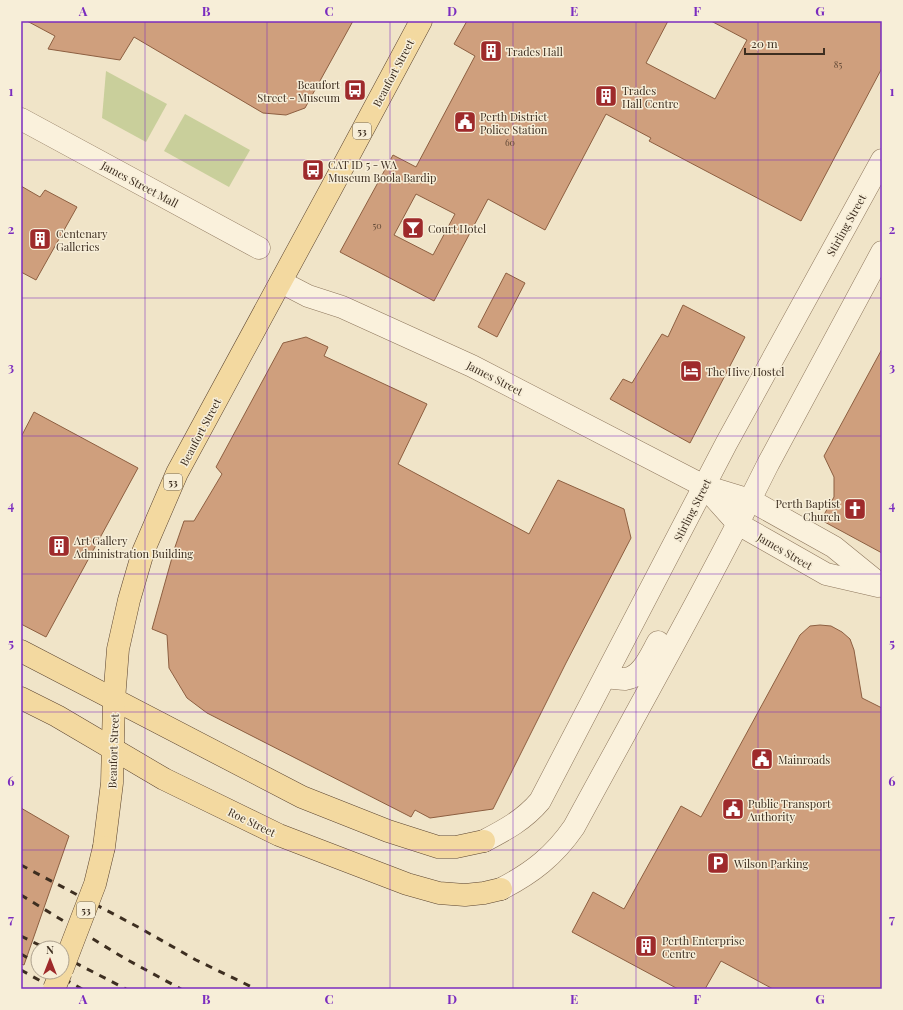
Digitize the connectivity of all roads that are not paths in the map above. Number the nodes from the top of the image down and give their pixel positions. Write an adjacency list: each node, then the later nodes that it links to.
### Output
1 (420, 21): 6 (main road, Beaufort Street / 53)
2 (21, 119): 4 (street, James Street Mall)
3 (882, 160): 7 (street, Stirling Street)
4 (259, 248)
5 (882, 252): 8 (street)
6 (281, 282): 7 (street, James Street); 15 (main road, Beaufort Street / 53)
7 (704, 486): 8 (street, James Street); 9 (street, James Street); 13 (street, Stirling Street)
8 (750, 500): 9 (street); 10 (street, James Street)
9 (738, 524): 10 (street, James Street); 11 (street)
10 (882, 586)
11 (688, 616): 13 (street); 18 (street)
12 (21, 651): 15 (main road)
13 (606, 677): 17 (street, Stirling Street)
14 (21, 698): 16 (main road, Roe Street)
15 (114, 700): 16 (main road, Beaufort Street / 53); 17 (main road)
16 (113, 750): 18 (main road, Roe Street); 19 (main road, Beaufort Street / 53, bridge)
17 (484, 841)
18 (501, 889)
19 (70, 950)

